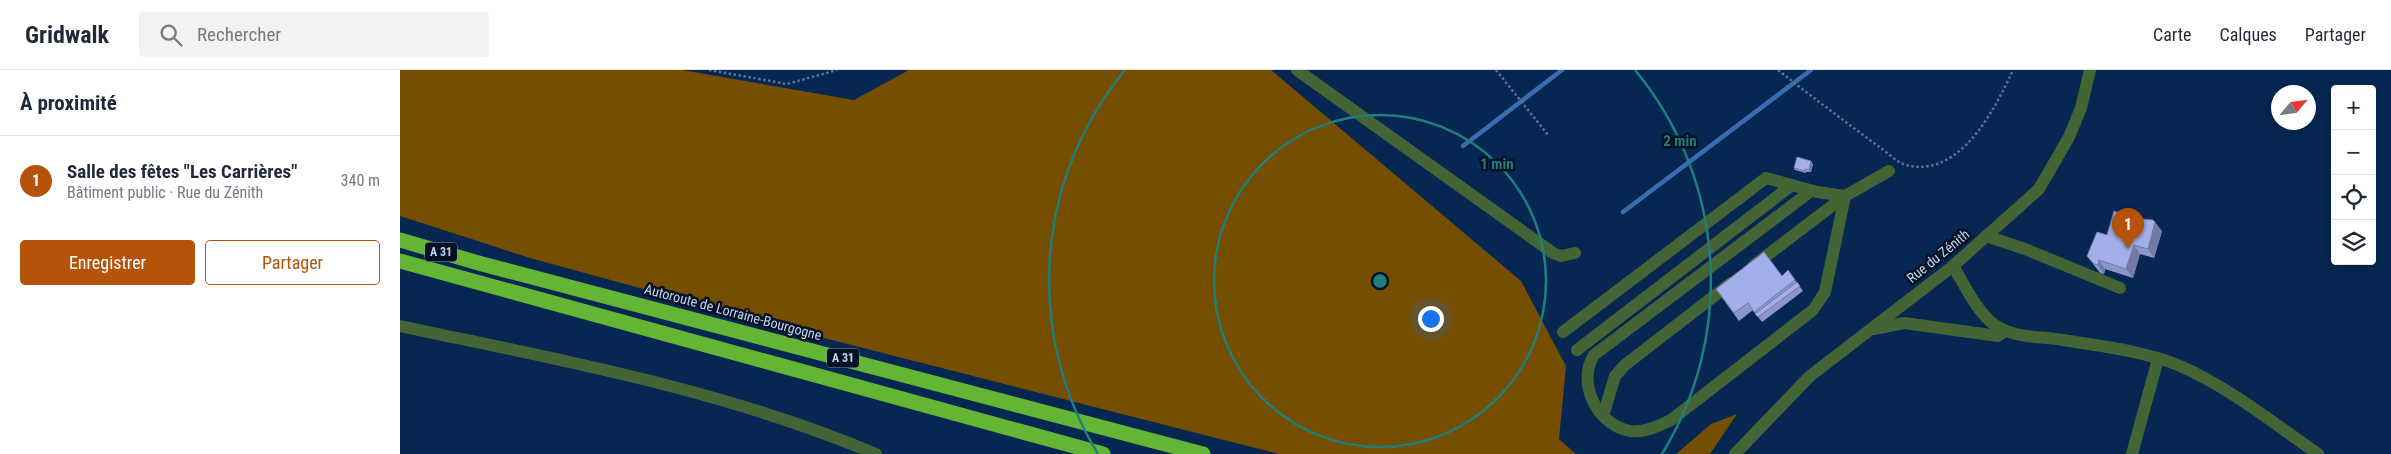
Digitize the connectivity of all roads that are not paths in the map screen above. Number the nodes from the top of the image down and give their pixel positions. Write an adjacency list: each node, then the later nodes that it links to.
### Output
1 (1296, 70): 9 (street)
2 (2090, 70): 7 (street, Rue du Zénith)
3 (1889, 171): 6 (street)
4 (1792, 185): 5 (street); 16 (street); 17 (street)
5 (1810, 190): 6 (street); 19 (street)
6 (1845, 196): 19 (street); 19 (street)
7 (1986, 236): 11 (street, Rue du Zénith); 12 (street)
8 (402, 240): 23 (highway, Autoroute de Lorraine-Bourgogne / A 31)
9 (1574, 253)
10 (400, 260): 22 (highway, A 31)
11 (1953, 266): 14 (street, Rue du Zénith); 15 (street)
12 (2120, 288)
13 (400, 326): 21 (street)
14 (1868, 331): 15 (street); 20 (street, Rue du Zénith)
15 (2005, 331): 18 (street)
16 (1563, 332)
17 (1577, 350)
18 (2158, 358): 26 (street); 27 (street)
19 (1602, 416)
20 (1757, 432): 24 (street, Rue du Zénith); 25 (street, Rue du Zénith)
21 (876, 454)
22 (1103, 454)
23 (1203, 454)
24 (1735, 454)
25 (1747, 454)
26 (2132, 454)
27 (2318, 454)

